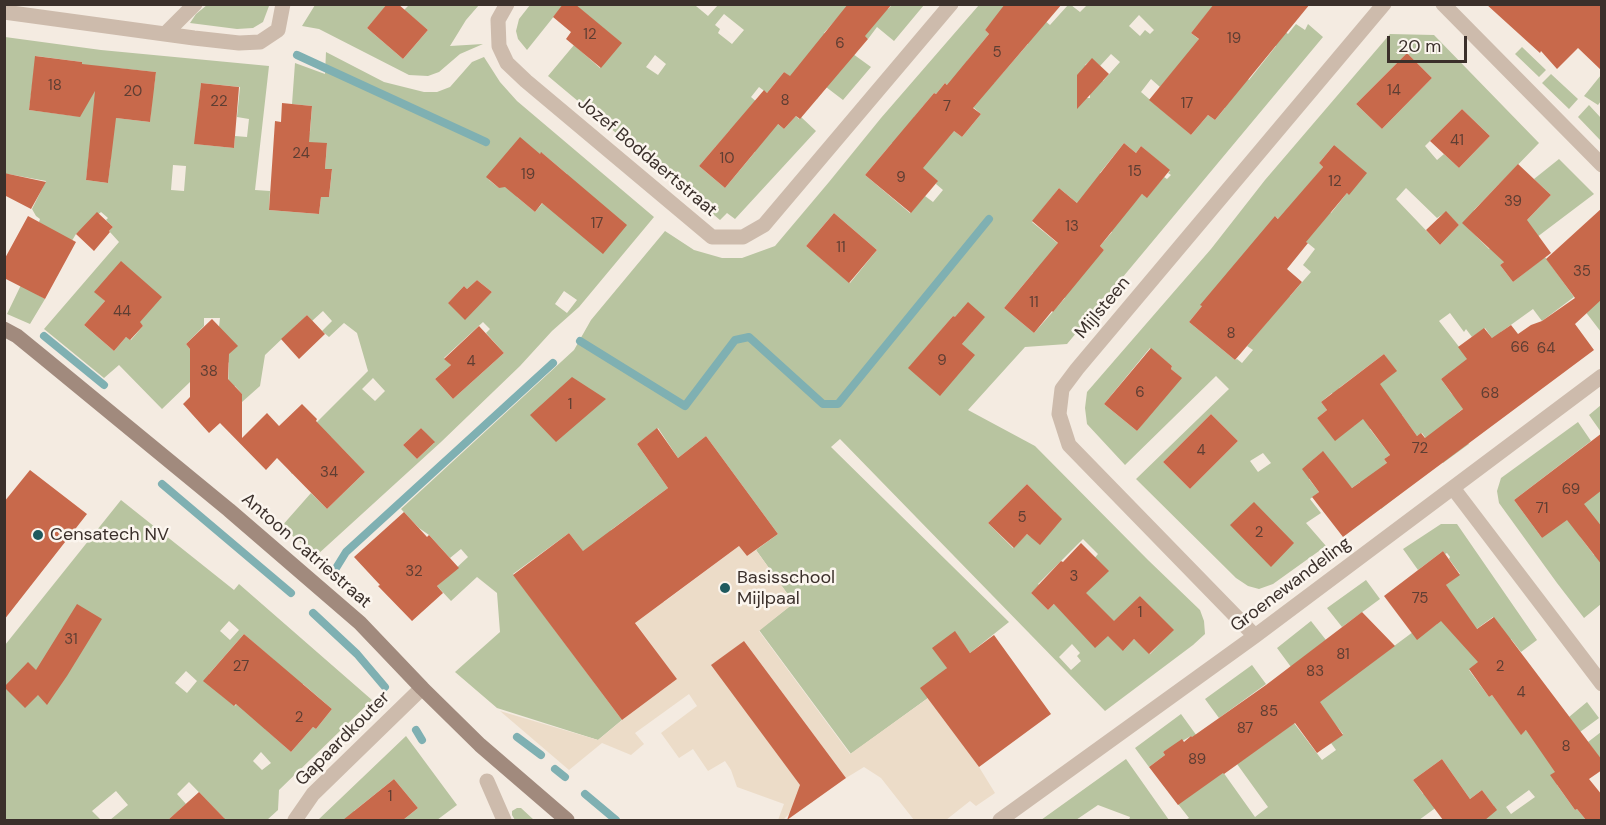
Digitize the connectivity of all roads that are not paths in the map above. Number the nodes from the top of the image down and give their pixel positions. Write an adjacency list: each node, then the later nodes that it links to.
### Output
1 (195, 4): 8 (street)
2 (283, 4): 8 (street)
3 (507, 4): 4 (street, Jozef Boddaertstraat)
4 (951, 4)
5 (1384, 4): 13 (street, Mijlsteen)
6 (1443, 4): 9 (street)
7 (4, 12): 8 (street)
8 (165, 34)
9 (1602, 165)
10 (4, 329): 15 (main road, Antoon Catriestraat)
11 (1602, 376): 12 (street, Groenewandeling)
12 (1453, 488): 13 (street, Groenewandeling); 14 (street)
13 (1255, 636): 20 (street, Groenewandeling)
14 (1602, 684)
15 (422, 688): 17 (street, Gapaardkouter); 19 (main road, Antoon Catriestraat)
16 (487, 781): 18 (street)
17 (295, 820)
18 (504, 820)
19 (567, 820)
20 (1000, 820)

